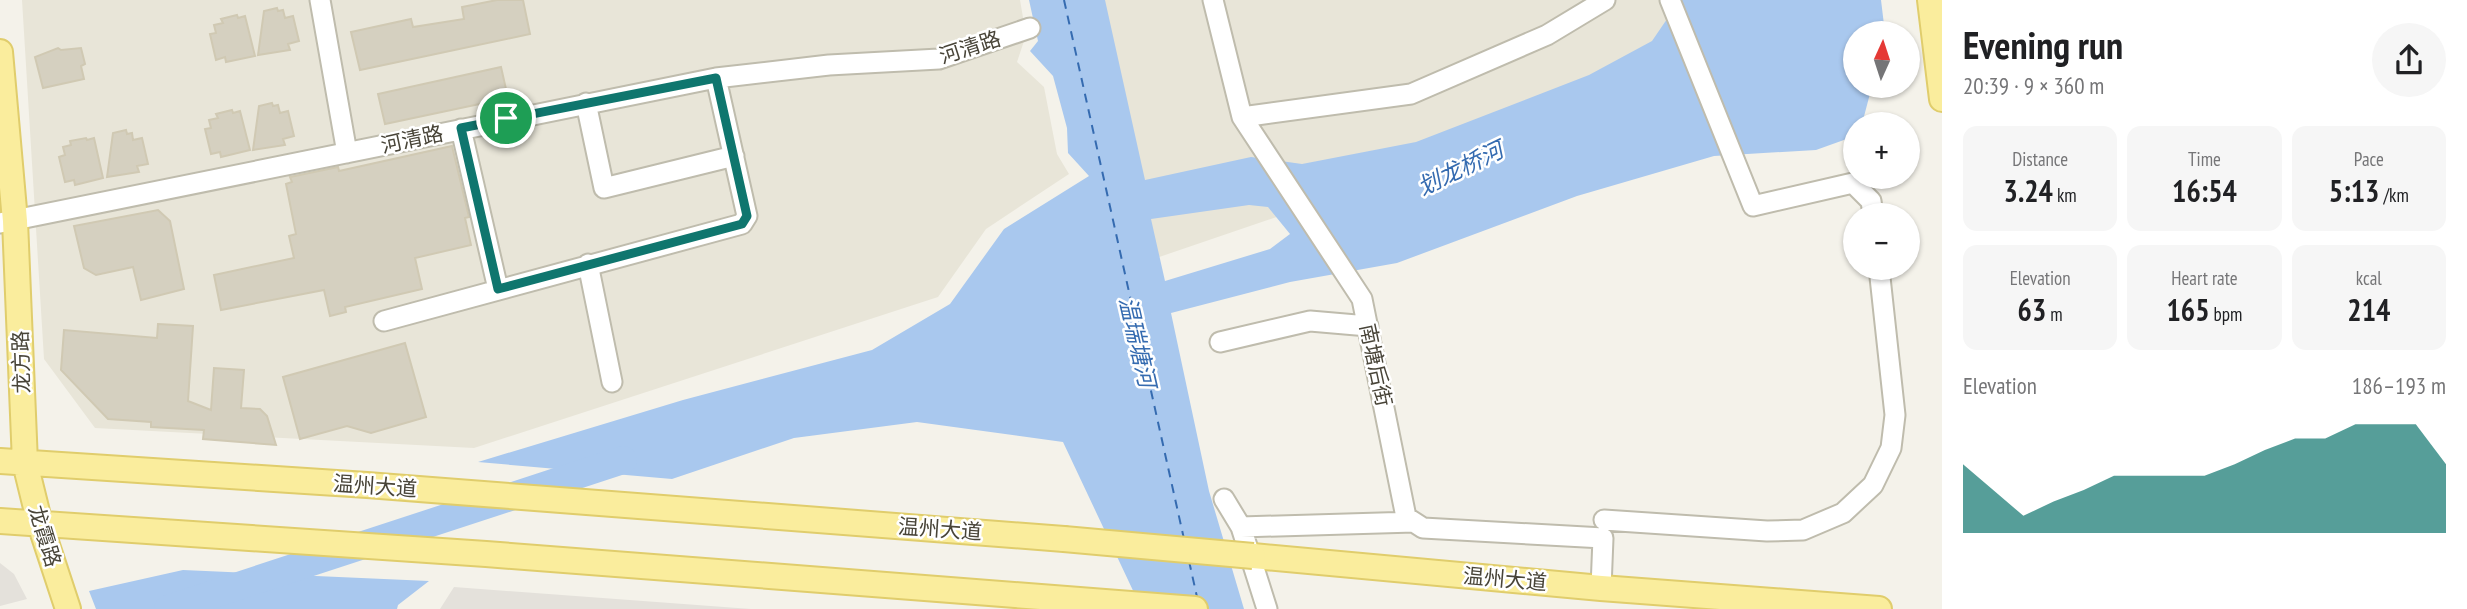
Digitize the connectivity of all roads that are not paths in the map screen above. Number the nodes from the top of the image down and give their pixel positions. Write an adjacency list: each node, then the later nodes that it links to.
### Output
1 (320, 0): 14 (street)
2 (1213, 0): 12 (street, 南塘后街)
3 (1605, 0): 12 (street)
4 (1670, 0): 16 (street)
5 (1930, 0): 10 (main road)
6 (1030, 28): 8 (street, 河清路)
7 (0, 52): 9 (main road, 龙方路)
8 (716, 78): 11 (street, 河清路); 15 (street)
9 (2, 99): 17 (main road, 龙方路)
10 (1942, 99)
11 (586, 103): 13 (street, 河清路); 15 (street)
12 (1242, 117): 22 (street, 南塘后街)
13 (461, 128): 14 (street, 河清路); 20 (street)
14 (347, 153): 17 (street, 河清路)
15 (734, 156): 18 (street)
16 (1871, 203)
17 (7, 222): 26 (main road, 龙方路)
18 (588, 264): 20 (street); 24 (street)
19 (1880, 280): 28 (street)
20 (498, 289): 21 (street)
21 (384, 321)
22 (1368, 326): 23 (street); 30 (street, 南塘后街)
23 (1220, 341)
24 (612, 382)
25 (0, 461): 26 (main road, 温州大道)
26 (25, 463): 31 (main road, 龙霞路); 33 (main road, 温州大道, bridge)
27 (1224, 499): 32 (street)
28 (1604, 520): 30 (street); 33 (street)
29 (0, 521): 31 (main road)
30 (1414, 522): 32 (street)
31 (40, 524): 34 (main road, 龙霞路); 35 (main road)
32 (1241, 527): 36 (street)
33 (1601, 588): 37 (main road, 温州大道)
34 (66, 603)
35 (1195, 609)
36 (1266, 609)
37 (1879, 609)

